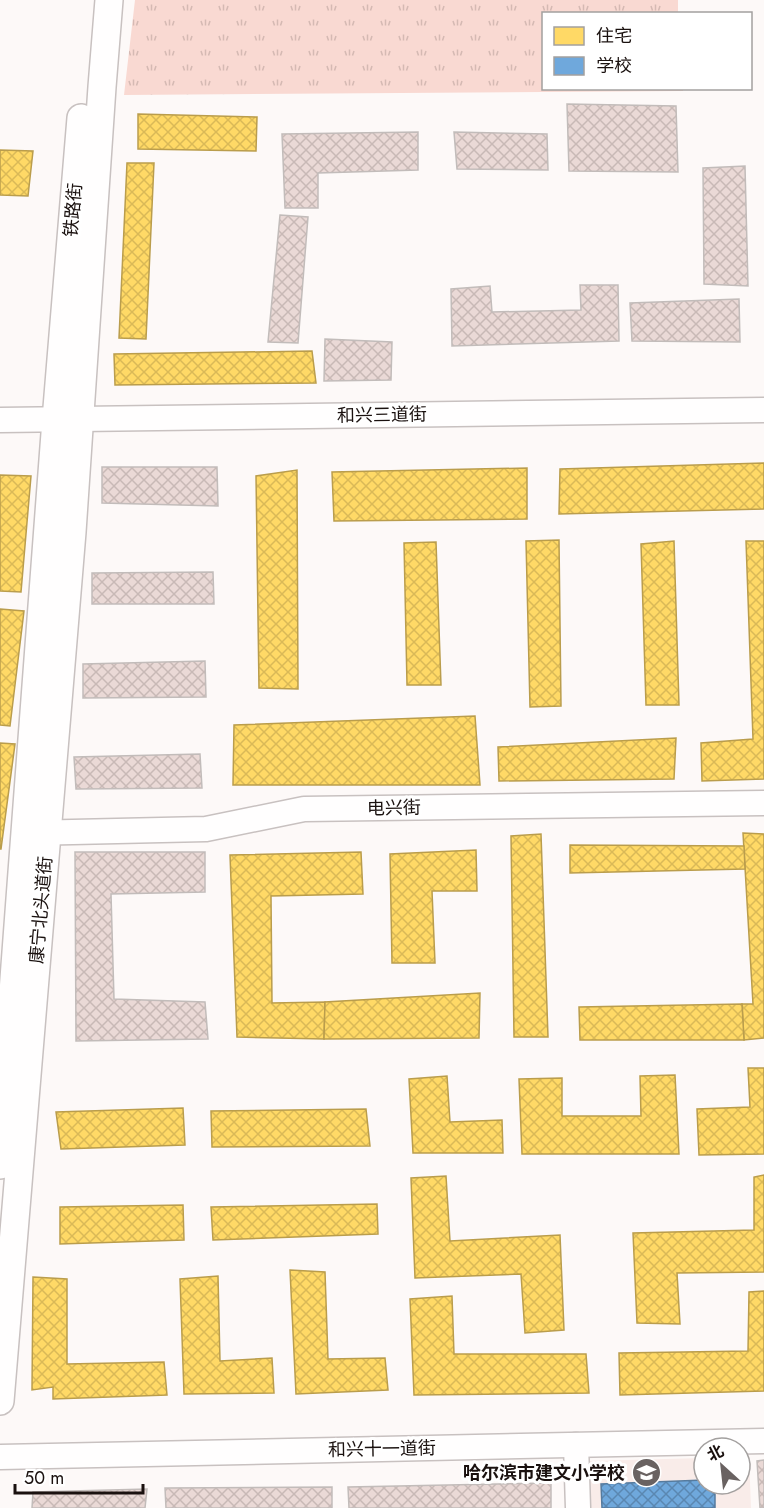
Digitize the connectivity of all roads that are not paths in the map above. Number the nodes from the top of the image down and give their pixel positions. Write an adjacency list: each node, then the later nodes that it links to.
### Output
1 (91, 0): 4 (main road, 铁路街)
2 (109, 0): 4 (main road, 铁路街)
3 (764, 410): 4 (street, 和兴三道街)
4 (67, 419): 5 (street, 和兴三道街); 7 (main road, 康宁北头道街)
5 (0, 420)
6 (764, 803): 7 (street, 电兴街)
7 (36, 833): 8 (main road, 康宁北头道街); 9 (main road, 康宁北头道街)
8 (0, 1164)
9 (0, 1401)
10 (764, 1440): 11 (street, 和兴十一道街)
11 (576, 1444): 12 (street, 和兴十一道街); 13 (street)
12 (0, 1456)
13 (578, 1508)

